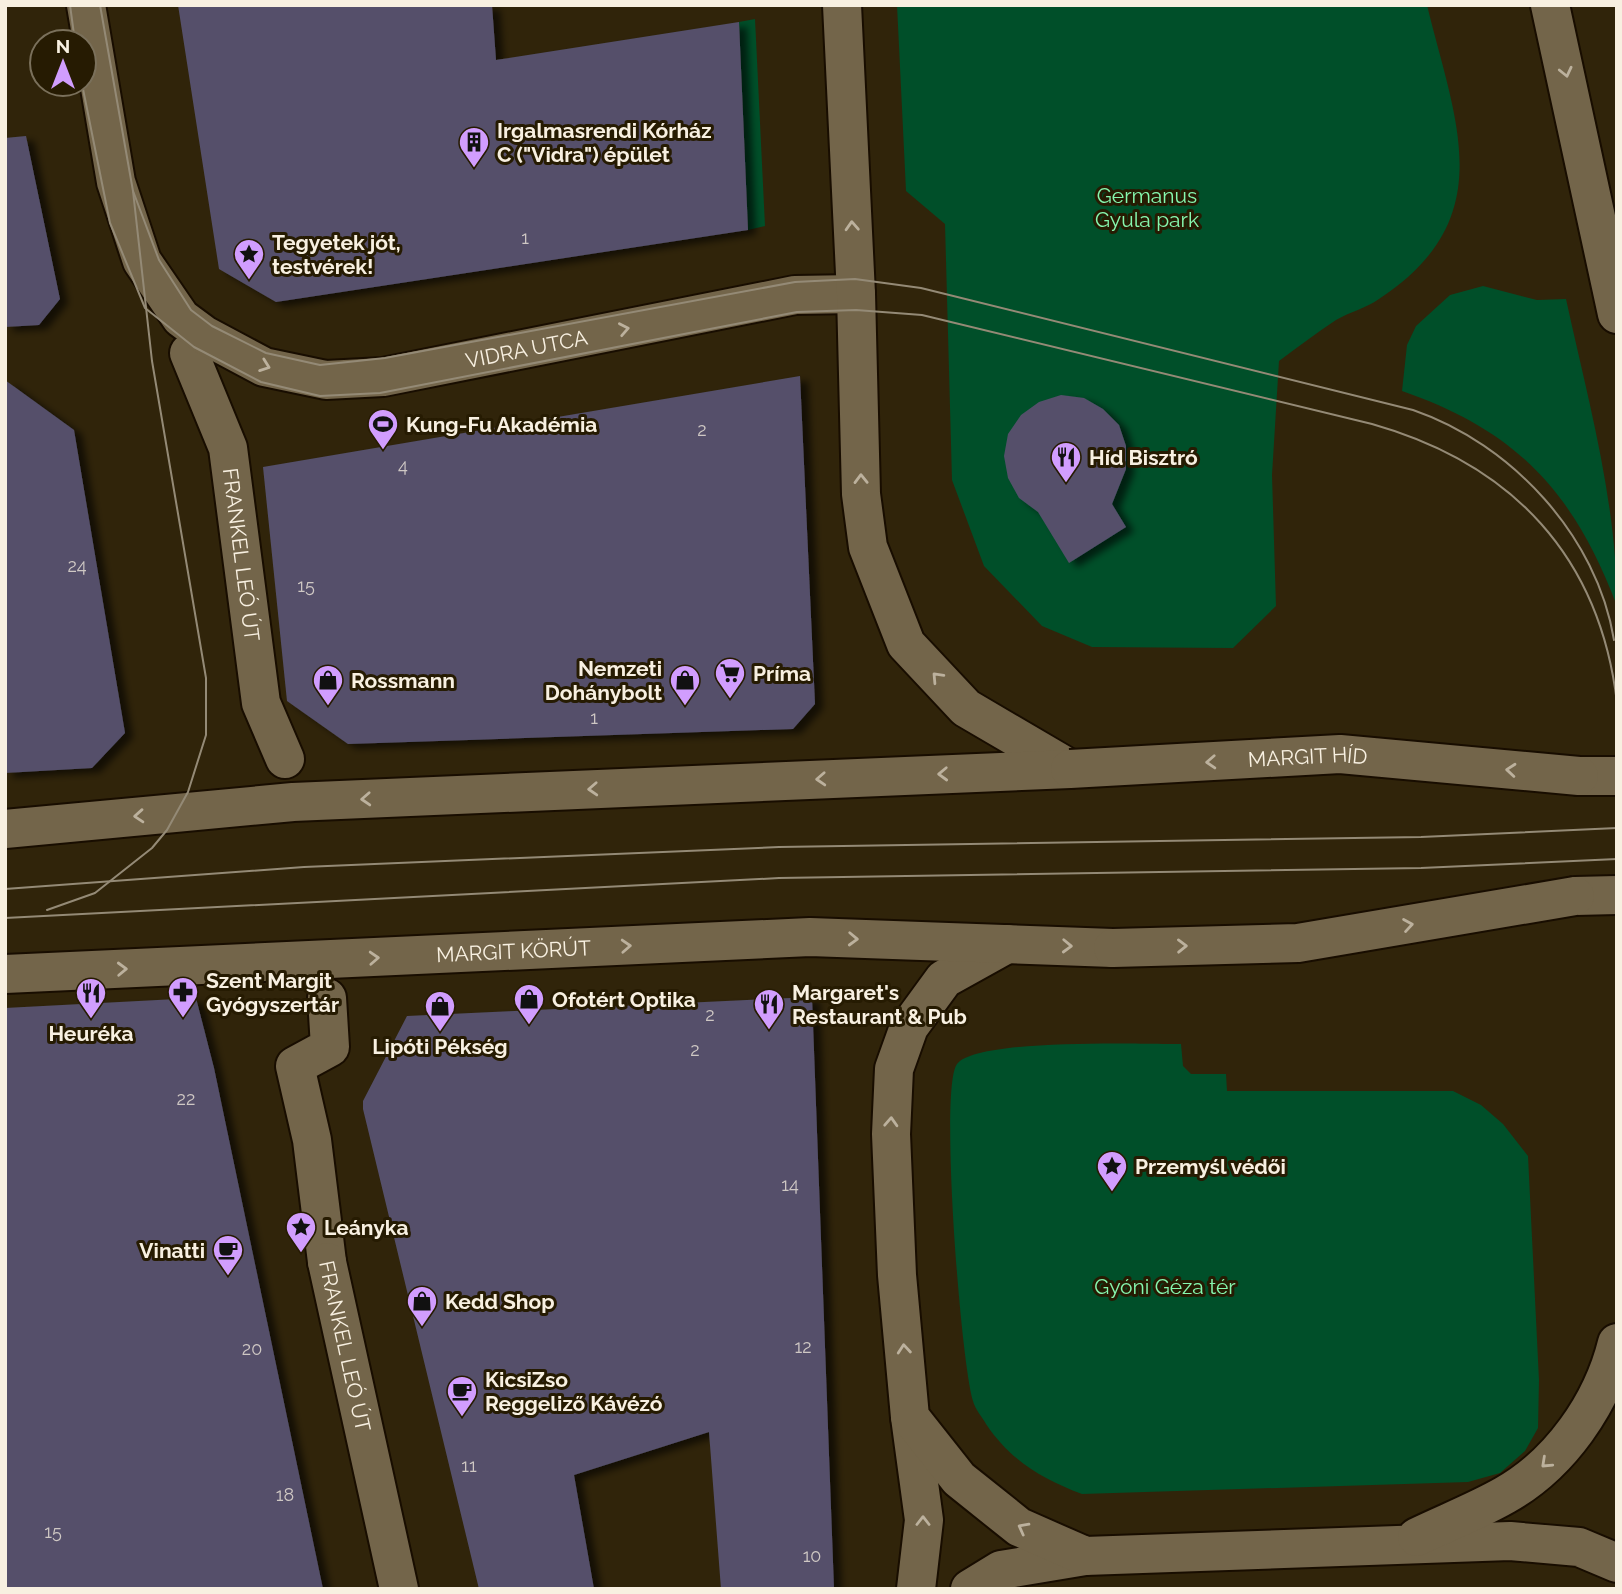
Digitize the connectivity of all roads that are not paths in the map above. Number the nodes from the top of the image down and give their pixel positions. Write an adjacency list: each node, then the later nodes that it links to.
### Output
1 (86, 5): 6 (main road, FRANKEL LEÓ ÚT)
2 (842, 5): 4 (main road, one-way to 2)
3 (1550, 5): 5 (main road, one-way to 5)
4 (856, 294): 6 (main road, VIDRA UTCA, one-way to 4); 8 (main road, one-way to 4)
5 (1617, 314)
6 (196, 344): 7 (main road, FRANKEL LEÓ ÚT)
7 (285, 759)
8 (1070, 769): 9 (main road, MARGIT HÍD, one-way to 8, bridge); 10 (main road, MARGIT HÍD, one-way to 10)
9 (1617, 776)
10 (5, 829)
11 (1617, 895): 12 (main road, one-way to 11, bridge)
12 (1014, 944): 13 (main road, MARGIT KÖRÚT, one-way to 12); 16 (main road, one-way to 12)
13 (5, 974)
14 (327, 998): 20 (main road, FRANKEL LEÓ ÚT)
15 (1617, 1343): 17 (main road, one-way to 17)
16 (910, 1418): 18 (main road, one-way to 16); 21 (main road, one-way to 16)
17 (1402, 1544): 18 (main road); 19 (main road)
18 (1086, 1556): 22 (main road)
19 (1617, 1563)
20 (399, 1589)
21 (916, 1589)
22 (970, 1589)

